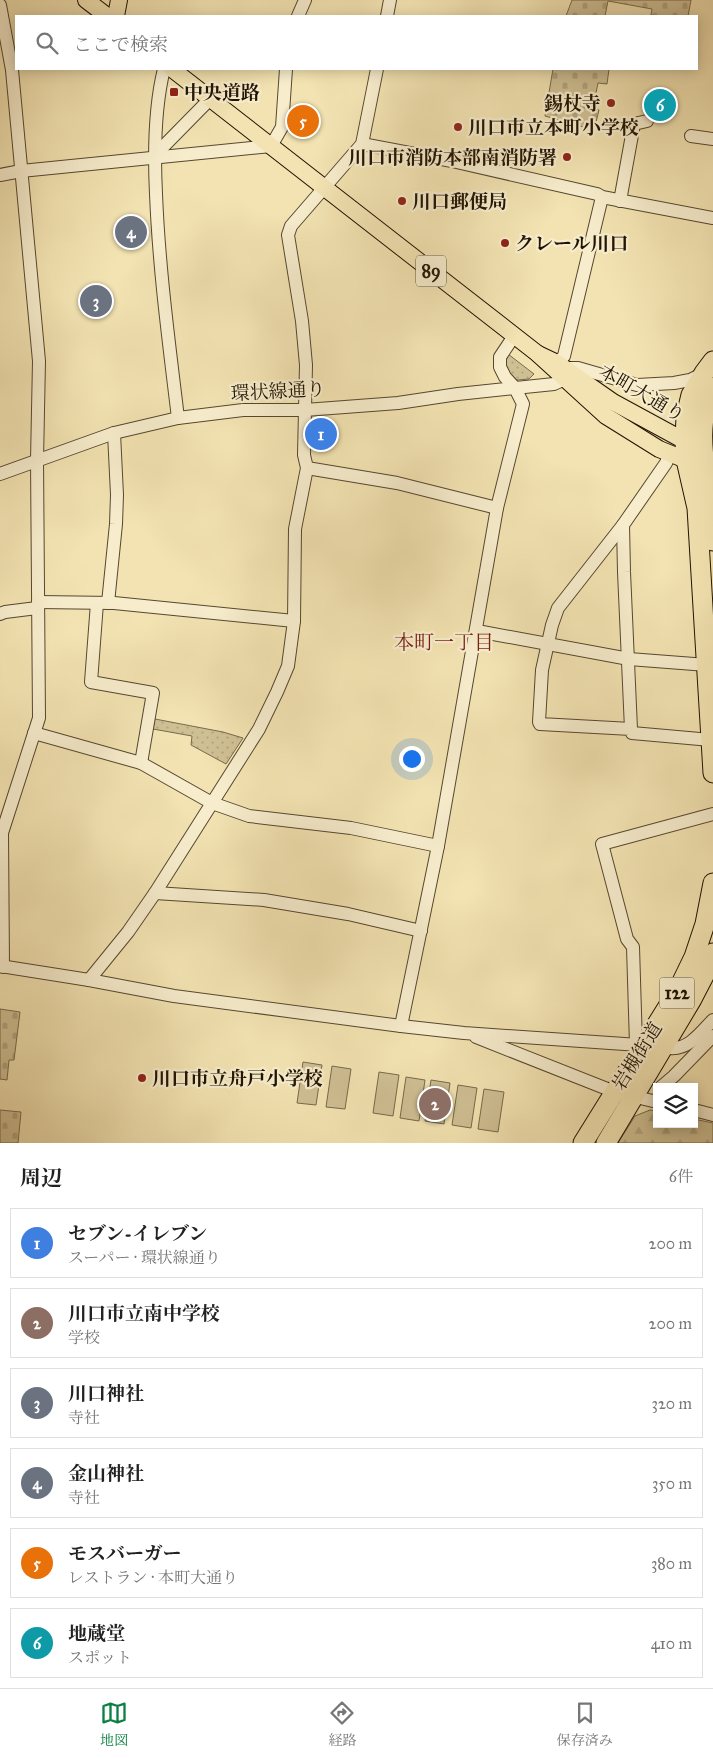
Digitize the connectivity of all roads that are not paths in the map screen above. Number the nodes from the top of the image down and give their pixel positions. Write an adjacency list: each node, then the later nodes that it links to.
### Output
1 (86, 0): 6 (main road)
2 (119, 0): 7 (main road)
3 (305, 0): 8 (street)
4 (390, 0): 9 (street)
5 (0, 5): 10 (street)
6 (106, 15)
7 (116, 15)
8 (298, 15)
9 (387, 15)
10 (7, 26): 22 (street)
11 (164, 70): 21 (street)
12 (173, 70): 15 (main road, 本町大通り / 89)
13 (286, 70): 20 (street)
14 (377, 70): 19 (street)
15 (211, 98): 20 (main road, 本町大通り / 89); 21 (street)
16 (647, 121): 26 (street)
17 (691, 136): 18 (street)
18 (713, 139)
19 (362, 144): 24 (street); 25 (street)
20 (271, 146): 21 (street); 24 (main road, 本町大通り / 89)
21 (154, 156): 22 (street); 33 (street)
22 (21, 170): 23 (street); 36 (street)
23 (0, 175)
24 (324, 187): 28 (main road, 本町大通り / 89); 32 (street)
25 (602, 197): 26 (street); 29 (street)
26 (620, 201): 27 (street)
27 (713, 218)
28 (514, 336): 29 (main road, 本町大通り / 89); 31 (street)
29 (562, 370): 30 (street); 31 (street, 環状線通り); 35 (main road, 本町大通り / 89)
30 (710, 374): 35 (highway); 35 (highway)
31 (515, 388): 32 (street, 環状線通り); 39 (street)
32 (305, 410): 33 (street, 環状線通り); 37 (street)
33 (178, 418): 34 (street, 環状線通り)
34 (114, 432): 36 (street, 環状線通り); 42 (street)
35 (696, 451): 40 (street); 41 (highway); 49 (highway)
36 (37, 460): 38 (street, 環状線通り); 43 (street)
37 (307, 468): 39 (street); 45 (street)
38 (0, 474)
39 (497, 508): 46 (street)
40 (623, 525): 47 (street); 48 (street)
41 (713, 541)
42 (103, 603): 43 (street); 45 (street); 53 (street)
43 (38, 605): 44 (street); 51 (street)
44 (0, 614)
45 (294, 621): 55 (street)
46 (477, 631): 47 (street); 57 (street)
47 (548, 644): 48 (street); 50 (street)
48 (629, 659): 49 (street); 50 (street)
49 (707, 665): 52 (highway)
50 (631, 729): 52 (street)
51 (34, 733): 53 (street); 62 (street)
52 (711, 740): 54 (highway)
53 (142, 763): 55 (street)
54 (713, 773)
55 (212, 803): 57 (street); 59 (street)
56 (713, 814): 66 (street)
57 (438, 846): 60 (street)
58 (713, 883): 71 (highway, 岩槻街道 / 122)
59 (155, 893): 60 (street); 63 (street)
60 (421, 930): 65 (street)
61 (713, 953): 72 (highway, 岩槻街道 / 122)
62 (1, 966): 63 (street)
63 (89, 980): 65 (street)
64 (713, 1020): 68 (street)
65 (401, 1026): 66 (street)
66 (464, 1033): 71 (street)
67 (713, 1036): 69 (street)
68 (670, 1048)
69 (666, 1083)
70 (653, 1090): 72 (street)
71 (615, 1092): 72 (street); 76 (highway, 岩槻街道 / 122)
72 (634, 1097): 73 (street); 77 (highway, 岩槻街道 / 122)
73 (653, 1101)
74 (698, 1111): 75 (street)
75 (713, 1115)
76 (583, 1143)
77 (606, 1143)

